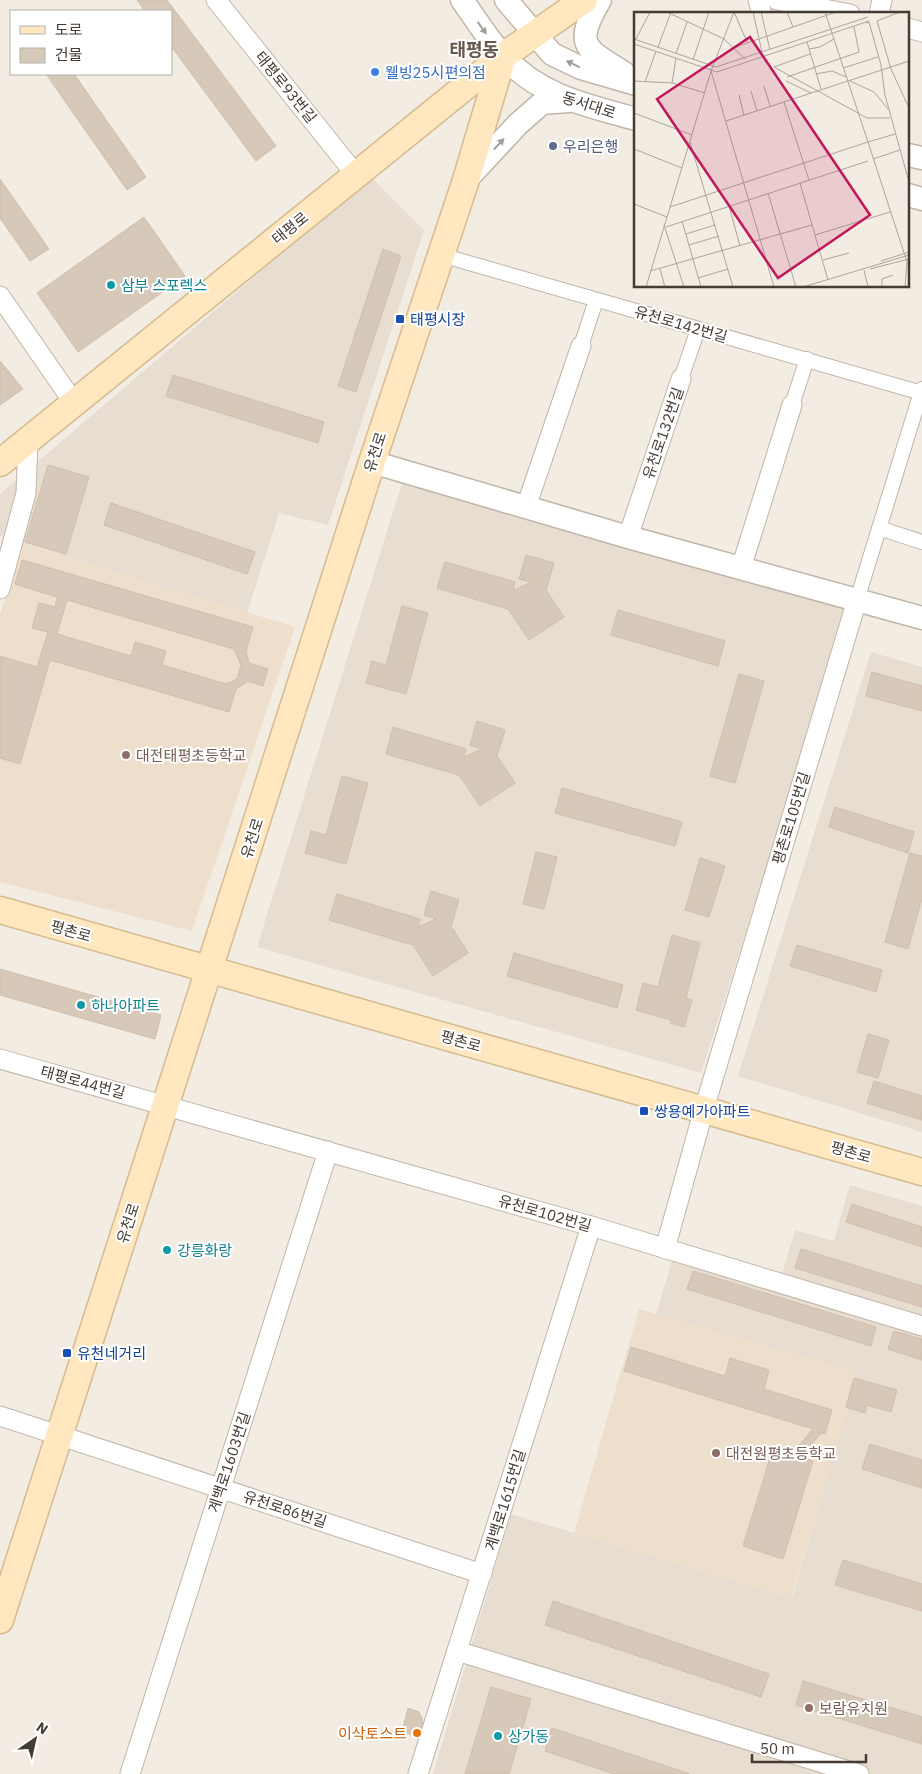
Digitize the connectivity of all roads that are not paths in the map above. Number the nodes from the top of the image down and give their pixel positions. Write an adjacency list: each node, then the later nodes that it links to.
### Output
1 (216, 0): 14 (street, 태평로93번길)
2 (462, 0): 9 (street, 동서대로, one-way to 9)
3 (506, 0): 8 (street)
4 (584, 0): 8 (main road, 태평로)
5 (600, 0): 11 (street)
6 (777, 0): 7 (street)
7 (840, 12)
8 (535, 35): 9 (main road, 태평로); 10 (street, one-way to 8)
9 (503, 56): 12 (street, 동서대로); 14 (main road, 태평로); 15 (main road, 유천로)
10 (634, 81)
11 (634, 81)
12 (568, 101): 13 (street, 동서대로); 15 (street, one-way to 12)
13 (634, 118)
14 (356, 174): 24 (main road, 태평로)
15 (466, 180): 16 (main road, 유천로)
16 (441, 256): 18 (street, 유천로142번길); 27 (main road, 유천로)
17 (0, 296): 24 (street)
18 (596, 300): 19 (street, 유천로142번길); 20 (street)
19 (698, 329): 21 (street, 유천로142번길); 22 (street, 유천로132번길)
20 (581, 346): 29 (street)
21 (808, 359): 23 (street, 유천로142번길); 25 (street)
22 (681, 379): 31 (street, 유천로132번길)
23 (922, 391): 30 (street, 평촌로105번길)
24 (74, 403): 26 (main road, 태평로)
25 (792, 405): 33 (street)
26 (28, 440): 28 (main road, 태평로); 34 (street)
27 (372, 462): 29 (street); 38 (main road, 유천로)
28 (0, 463)
29 (526, 507): 31 (street)
30 (879, 528): 32 (street); 35 (street, 평촌로105번길)
31 (628, 537): 33 (street)
32 (922, 542)
33 (741, 568): 35 (street)
34 (0, 588)
35 (857, 600): 36 (street); 41 (street, 평촌로105번길)
36 (922, 618)
37 (0, 910): 38 (main road, 평촌로)
38 (209, 971): 40 (main road, 유천로); 41 (main road, 평촌로)
39 (0, 1060): 40 (street, 태평로44번길)
40 (166, 1105): 42 (street, 유천로102번길); 48 (main road, 유천로)
41 (704, 1109): 43 (main road, 평촌로); 45 (street, 평촌로105번길)
42 (328, 1151): 44 (street, 유천로102번길); 49 (street, 계백로1603번길)
43 (922, 1172)
44 (591, 1226): 45 (street, 유천로102번길); 50 (street, 계백로1615번길)
45 (665, 1249): 46 (street, 유천로102번길)
46 (922, 1326)
47 (0, 1416): 48 (street, 유천로86번길)
48 (59, 1436): 49 (street, 유천로86번길); 51 (main road, 유천로)
49 (221, 1488): 50 (street, 유천로86번길); 53 (street, 계백로1603번길)
50 (482, 1574): 52 (street, 계백로1615번길)
51 (0, 1620)
52 (457, 1651): 54 (street, 계백로1615번길); 55 (street)
53 (130, 1774)
54 (418, 1774)
55 (859, 1774)

